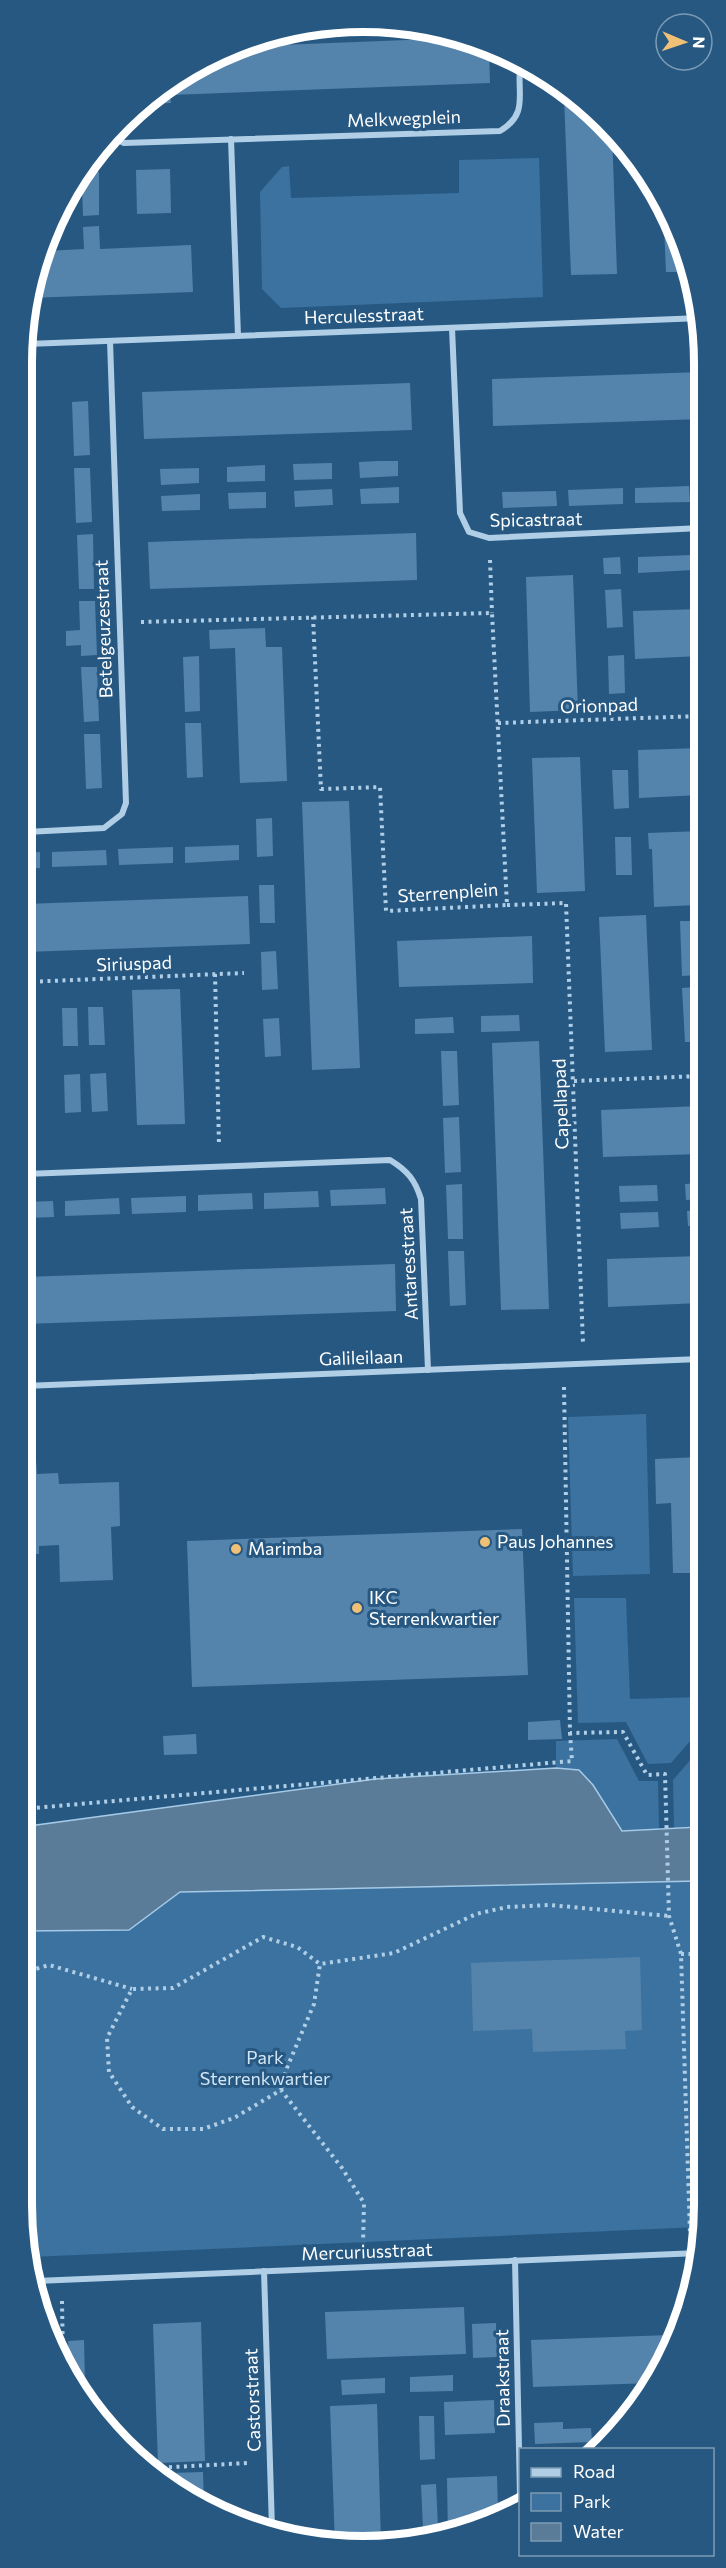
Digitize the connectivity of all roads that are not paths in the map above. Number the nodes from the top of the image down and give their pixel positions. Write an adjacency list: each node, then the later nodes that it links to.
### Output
1 (520, 71): 2 (street, Melkwegplein)
2 (231, 139): 3 (street, Melkwegplein); 6 (street)
3 (118, 140)
4 (692, 318): 5 (street, Herculesstraat)
5 (452, 328): 6 (street, Herculesstraat); 9 (street, Spicastraat)
6 (238, 336): 7 (street, Herculesstraat)
7 (110, 341): 8 (street, Herculesstraat); 10 (street, Betelgeuzestraat)
8 (32, 344)
9 (694, 528)
10 (32, 832)
11 (32, 1174): 13 (street, Antaresstraat)
12 (694, 1359): 13 (street, Galileilaan)
13 (428, 1370): 14 (street, Galileilaan)
14 (32, 1386)
15 (691, 2253): 16 (street, Mercuriusstraat)
16 (515, 2260): 17 (street, Mercuriusstraat); 19 (street, Draakstraat)
17 (264, 2271): 18 (street, Mercuriusstraat); 20 (street, Castorstraat)
18 (41, 2281)
19 (519, 2448)
20 (272, 2524)

